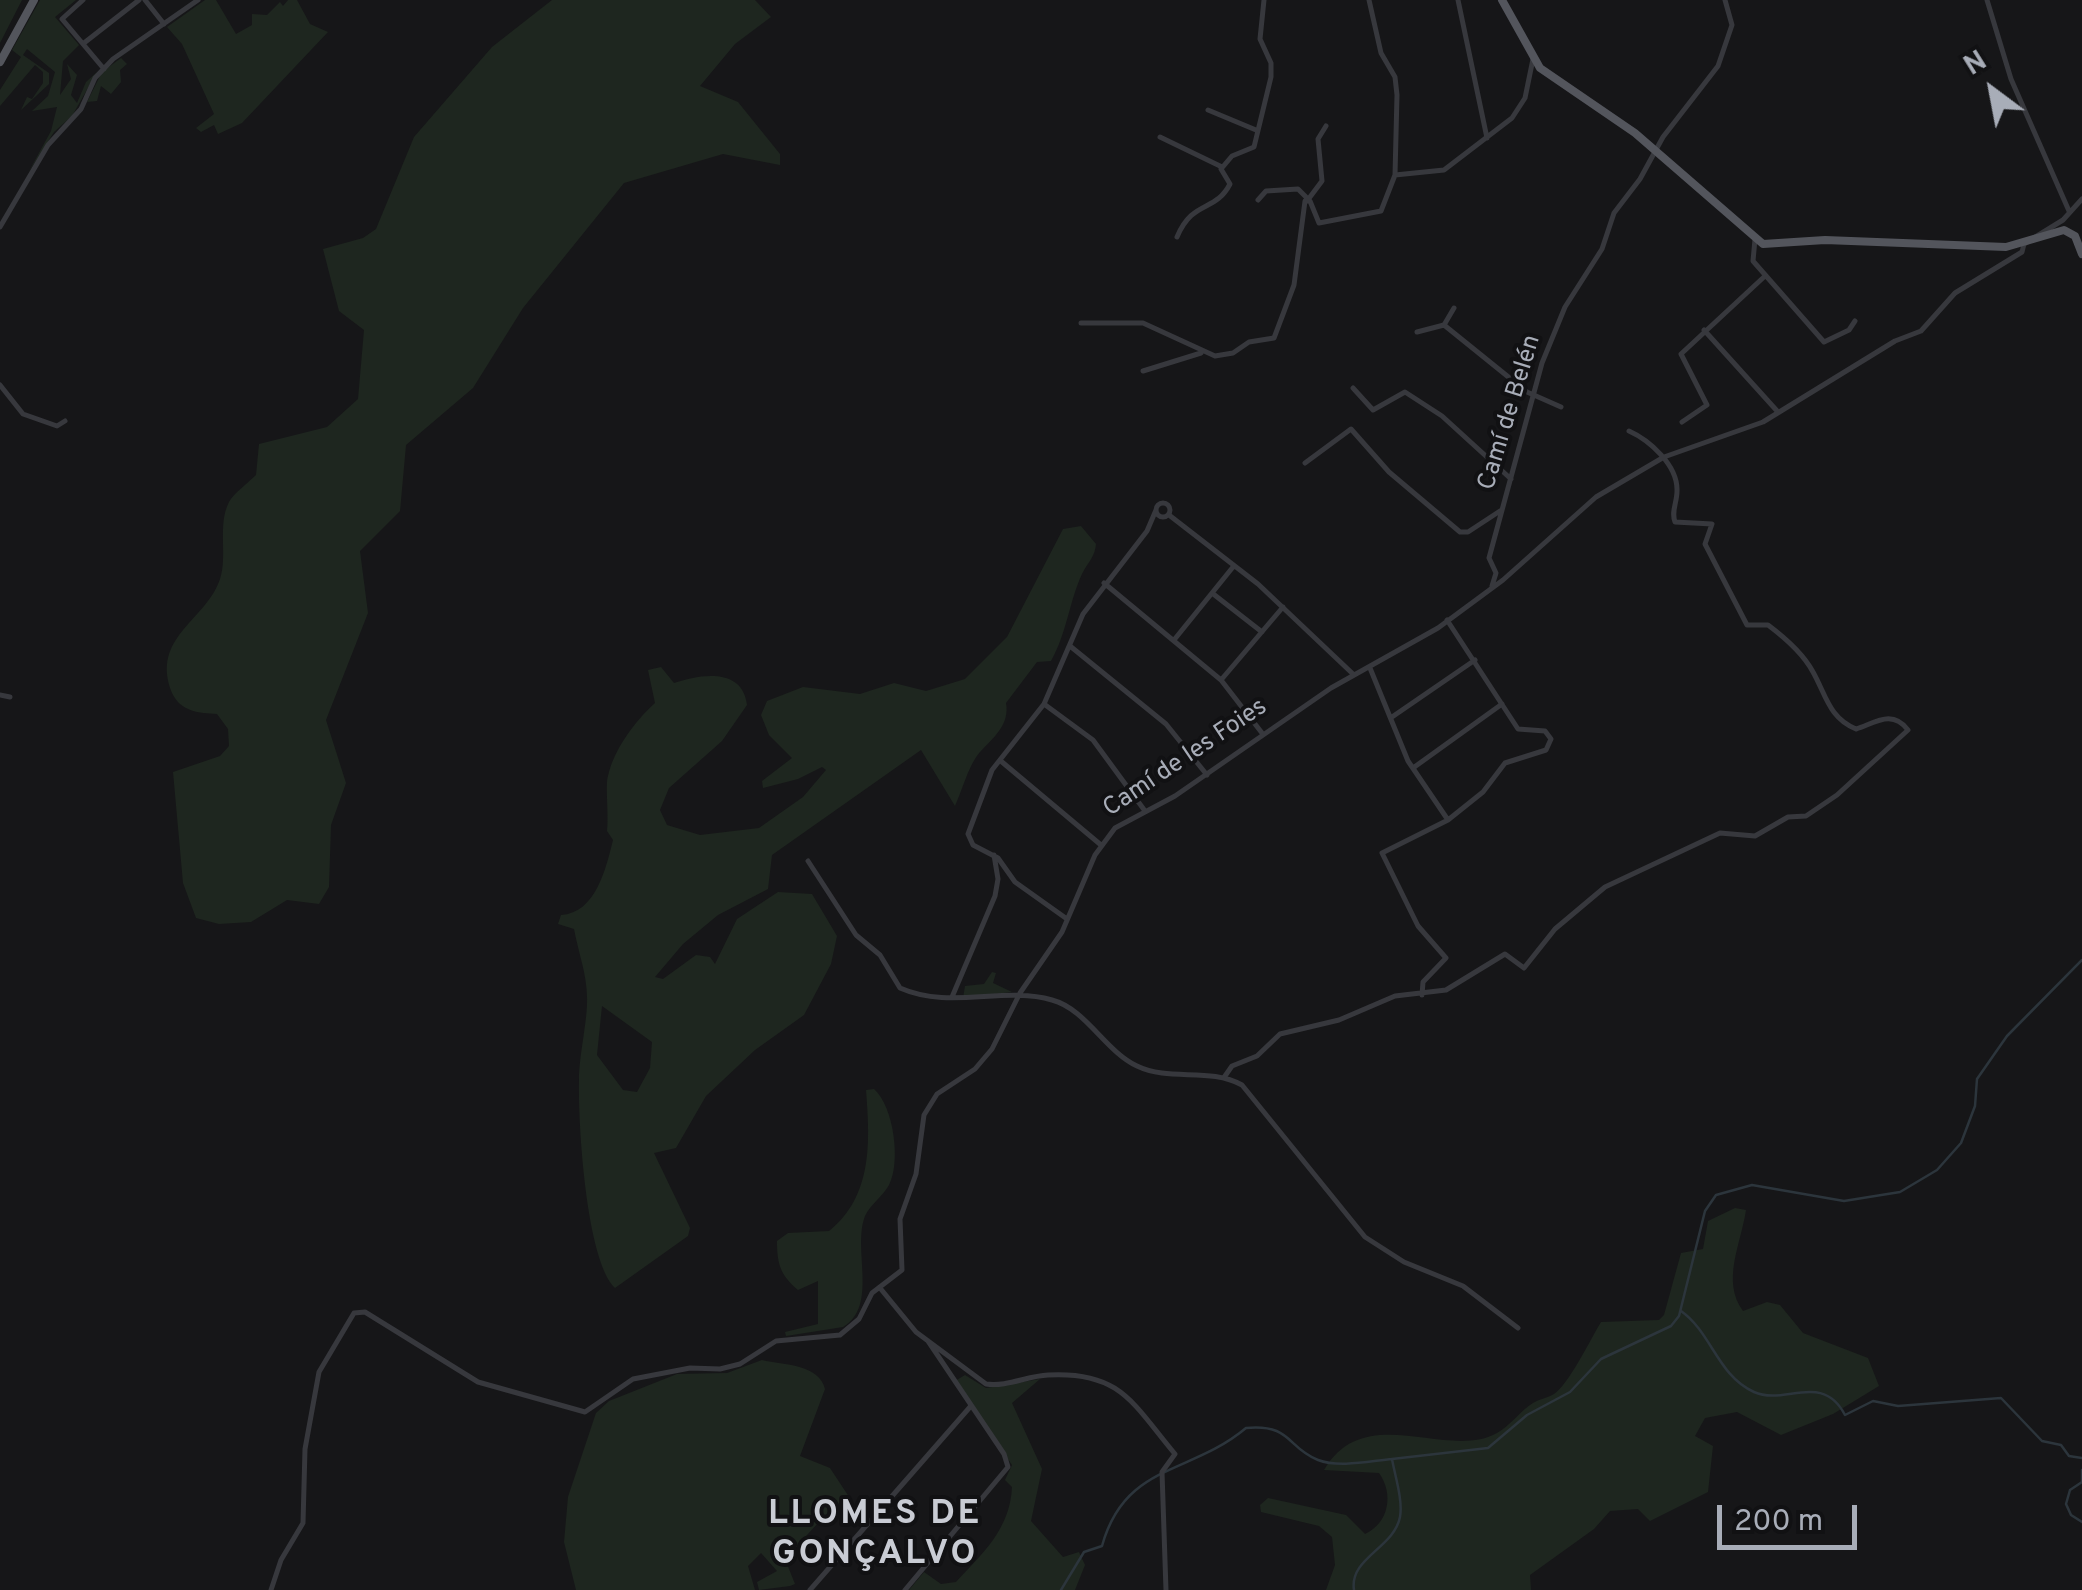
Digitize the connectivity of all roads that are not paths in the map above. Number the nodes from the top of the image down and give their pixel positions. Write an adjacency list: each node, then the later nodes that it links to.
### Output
1 (34, 0): 16 (main road)
2 (83, 0): 12 (street)
3 (142, 0): 11 (street); 12 (street)
4 (198, 0): 11 (street)
5 (1264, 0): 20 (street)
6 (1369, 0): 25 (street)
7 (1458, 0): 22 (street)
8 (1502, 0): 13 (main road)
9 (1725, 0): 23 (street, Camí de Belén)
10 (1987, 0): 29 (street)
11 (164, 24): 15 (street)
12 (84, 43): 14 (street)
13 (1533, 59): 22 (street); 23 (main road)
14 (99, 60): 15 (street); 17 (street)
15 (112, 60): 17 (street)
16 (0, 62)
17 (104, 69): 30 (street)
18 (1208, 110): 20 (street)
19 (1326, 126): 27 (street)
20 (1256, 130): 24 (street)
21 (1160, 137): 24 (street)
22 (1487, 138): 25 (street)
23 (1655, 151): 32 (main road); 46 (street, Camí de Belén)
24 (1221, 167): 31 (street)
25 (1395, 176): 27 (street)
26 (2082, 198): 29 (street, Camí de les Foies)
27 (1307, 199): 28 (street); 42 (street)
28 (1258, 200)
29 (2069, 211): 33 (street, Camí de les Foies)
30 (0, 227)
31 (1178, 238)
32 (1754, 239): 33 (main road); 35 (street)
33 (2024, 244): 34 (main road); 48 (street, Camí de les Foies)
34 (2082, 254)
35 (1765, 276): 37 (street); 40 (street)
36 (1454, 308): 39 (street)
37 (1855, 321)
38 (1081, 322): 42 (street)
39 (1444, 324): 41 (street); 46 (street)
40 (1704, 330): 48 (street); 50 (street)
41 (1418, 332)
42 (1204, 353): 43 (street)
43 (1142, 371)
44 (0, 385): 49 (street)
45 (1353, 388): 54 (street)
46 (1535, 397): 47 (street); 54 (street, Camí de Belén)
47 (1561, 407)
48 (1778, 412): 52 (street, Camí de les Foies)
49 (65, 421)
50 (1682, 422)
51 (1629, 431): 52 (street)
52 (1664, 458): 61 (street, Camí de les Foies); 88 (street)
53 (1305, 463): 56 (street)
54 (1511, 480): 56 (street, Camí de Belén)
55 (1156, 510): 57 (street); 57 (street); 58 (street)
56 (1503, 510): 61 (street, Camí de Belén)
57 (1166, 516): 58 (street); 59 (street)
58 (1146, 531): 60 (street)
59 (1233, 566): 62 (street); 63 (street)
60 (1104, 583): 66 (street); 67 (street)
61 (1492, 588): 64 (street, Camí de les Foies)
62 (1212, 593): 65 (street); 66 (street)
63 (1283, 606): 65 (street); 70 (street)
64 (1447, 620): 68 (street); 69 (street, Camí de les Foies)
65 (1262, 632): 71 (street)
66 (1174, 640): 71 (street)
67 (1070, 646): 74 (street); 80 (street)
68 (1474, 660): 75 (street); 76 (street)
69 (1370, 668): 70 (street, Camí de les Foies); 76 (street)
70 (1353, 674): 77 (street, Camí de les Foies)
71 (1222, 680): 77 (street)
72 (0, 696): 73 (street)
73 (10, 697)
74 (1044, 704): 78 (street); 81 (street)
75 (1502, 704): 79 (street); 82 (street)
76 (1392, 717): 79 (street)
77 (1262, 732): 80 (street, Camí de les Foies)
78 (1002, 762): 83 (street); 84 (street)
79 (1412, 768): 82 (street)
80 (1207, 775): 81 (street, Camí de les Foies)
81 (1145, 812): 83 (street, Camí de les Foies)
82 (1448, 820): 88 (street)
83 (1101, 845): 86 (street, Camí de les Foies)
84 (994, 854): 86 (street); 89 (street)
85 (808, 862): 89 (street)
86 (1066, 919): 87 (street, Camí de les Foies)
87 (1020, 993): 89 (street); 90 (street); 91 (street, Camí de les Foies)
88 (1422, 995): 90 (street)
89 (952, 997)
90 (1225, 1076): 92 (street)
91 (880, 1288): 93 (street); 95 (street, Camí de les Foies)
92 (1518, 1328)
93 (928, 1341): 94 (street); 98 (street)
94 (970, 1408): 96 (street); 97 (street)
95 (271, 1590)
96 (810, 1590)
97 (905, 1590)
98 (1166, 1590)

